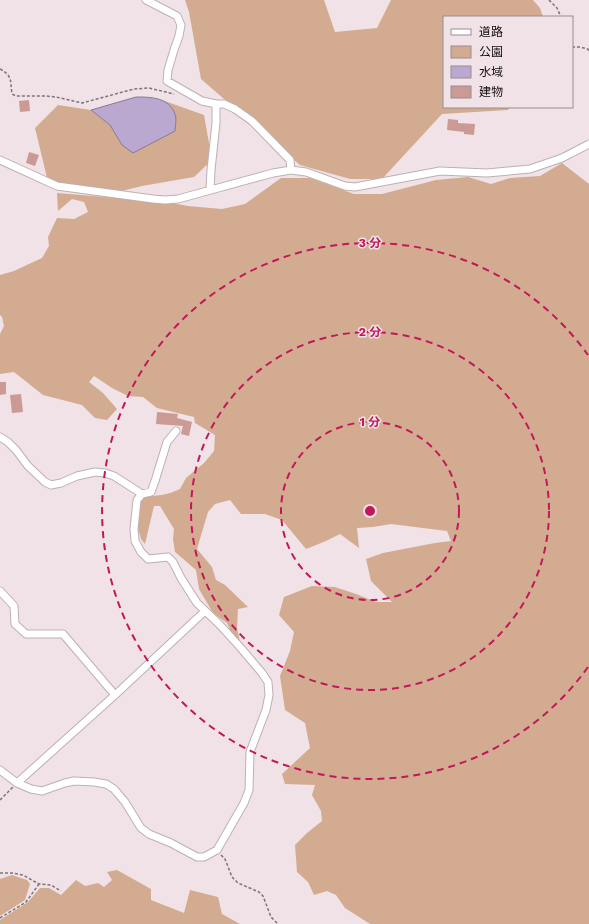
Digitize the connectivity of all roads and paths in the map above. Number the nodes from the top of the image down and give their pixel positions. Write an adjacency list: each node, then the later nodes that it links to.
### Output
1 (146, 0): 8 (street)
2 (549, 0): 3 (path)
3 (561, 16)
4 (573, 47): 5 (path)
5 (589, 52)
6 (0, 69): 7 (path)
7 (179, 95)
8 (216, 104): 11 (street); 12 (street)
9 (589, 144): 11 (street)
10 (0, 160): 12 (street)
11 (291, 170): 12 (street)
12 (210, 190)
13 (176, 431): 15 (street)
14 (0, 437): 15 (street)
15 (142, 494): 17 (street)
16 (0, 591): 18 (street)
17 (205, 611): 18 (street); 22 (street)
18 (115, 695): 20 (street)
19 (0, 770): 20 (street)
20 (17, 783): 21 (path); 22 (street)
21 (0, 800)
22 (217, 850): 27 (path)
23 (0, 873): 24 (path)
24 (39, 884): 25 (path); 26 (path)
25 (61, 891)
26 (0, 918)
27 (278, 924)

